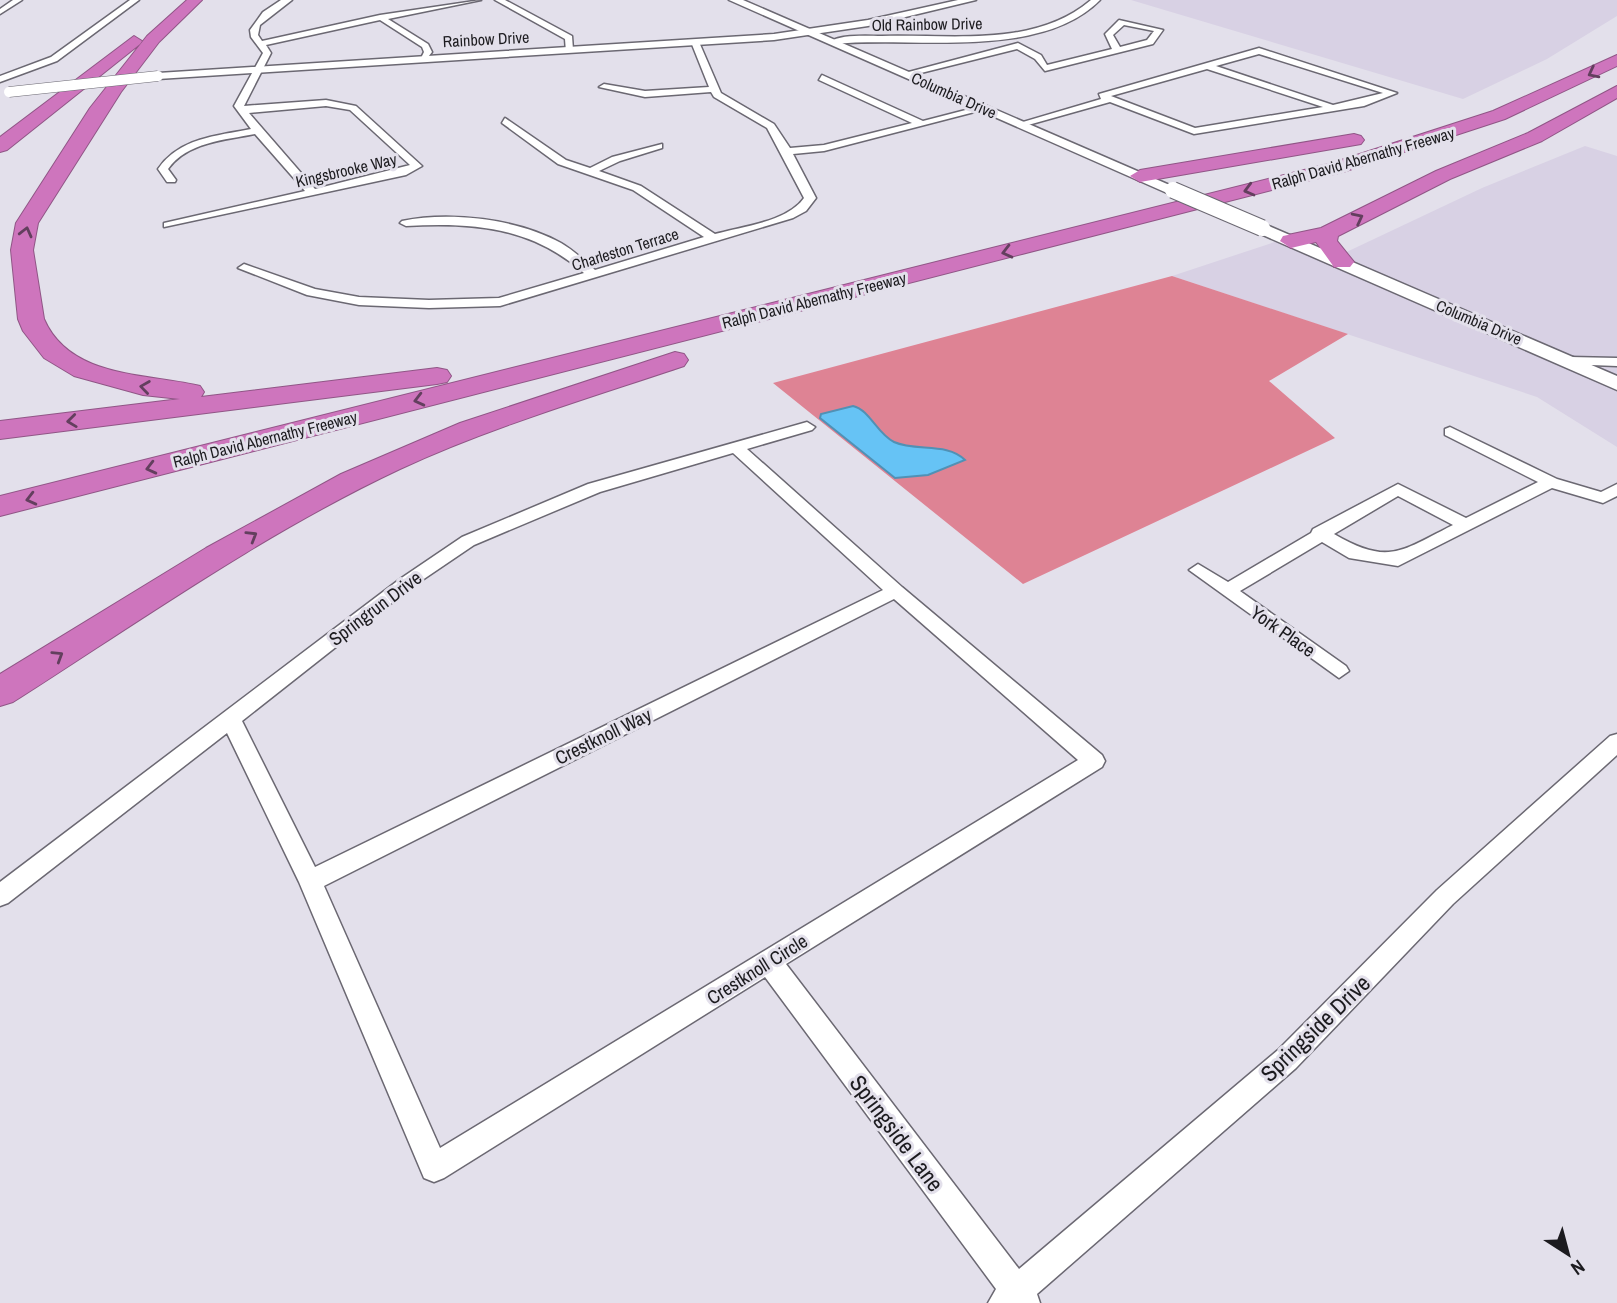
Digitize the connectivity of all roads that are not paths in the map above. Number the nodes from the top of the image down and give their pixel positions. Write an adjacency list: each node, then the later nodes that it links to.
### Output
1 (18, 0): 11 (street)
2 (135, 0): 26 (street)
3 (186, 0): 44 (highway)
4 (195, 0): 32 (highway)
5 (288, 0): 17 (street)
6 (477, 0): 12 (street)
7 (499, 0): 19 (street)
8 (734, 0): 14 (main road, Columbia Drive)
9 (971, 0): 14 (street, Rainbow Drive)
10 (1096, 0): 16 (street, Old Rainbow Drive)
11 (0, 12)
12 (380, 17): 17 (street); 20 (street)
13 (137, 25): 34 (highway)
14 (809, 33): 15 (street, Rainbow Drive); 16 (main road, Columbia Drive)
15 (695, 42): 19 (street, Rainbow Drive); 29 (street)
16 (833, 42): 24 (main road, Columbia Drive)
17 (262, 43): 23 (street)
18 (1117, 49): 18 (street); 24 (street)
19 (569, 50): 20 (street, Rainbow Drive)
20 (425, 58): 23 (street, Rainbow Drive)
21 (1617, 60): 27 (highway, Ralph David Abernathy Freeway, one-way to 27)
22 (1207, 66): 33 (street); 36 (street); 36 (street)
23 (261, 69): 31 (street, Rainbow Drive, bridge); 37 (street)
24 (905, 74): 35 (main road, Columbia Drive)
25 (822, 78): 40 (street)
26 (0, 79)
27 (1569, 85): 49 (highway); 66 (highway, Ralph David Abernathy Freeway, one-way to 66)
28 (604, 87): 29 (street)
29 (714, 89): 46 (street, Charleston Terrace)
30 (1617, 89): 47 (highway, Ralph David Abernathy Freeway); 59 (highway, one-way to 30)
31 (4, 92)
32 (112, 92): 55 (highway); 71 (highway, one-way to 32)
33 (1110, 99): 36 (street); 41 (street)
34 (38, 100): 39 (highway); 42 (highway)
35 (985, 108): 40 (street); 41 (main road, Columbia Drive)
36 (1333, 108)
37 (241, 111): 43 (street); 53 (street, Kingsbrooke Way)
38 (505, 121): 48 (street)
39 (0, 122)
40 (922, 124): 46 (street)
41 (1021, 124): 49 (main road, Columbia Drive)
42 (0, 130)
43 (257, 131): 50 (street); 53 (street)
44 (0, 146)
45 (658, 146): 48 (street)
46 (788, 150): 60 (street, Charleston Terrace)
47 (1408, 169)
48 (590, 172): 60 (street)
49 (1140, 176): 61 (main road, Columbia Drive, bridge)
50 (171, 180)
51 (1352, 185): 52 (highway, Ralph David Abernathy Freeway)
52 (1325, 192)
53 (313, 194): 58 (street, Kingsbrooke Way)
54 (1272, 206): 57 (highway, Ralph David Abernathy Freeway)
55 (13, 211)
56 (406, 223): 65 (street)
57 (1206, 224)
58 (168, 225)
59 (1328, 233): 61 (highway); 63 (highway)
60 (713, 239): 65 (street, Charleston Terrace)
61 (1291, 241): 63 (main road, Columbia Drive)
62 (1060, 262): 67 (highway, Ralph David Abernathy Freeway)
63 (1342, 262): 68 (main road, Columbia Drive)
64 (244, 268): 65 (street, Charleston Terrace)
65 (593, 275)
66 (865, 288): 71 (highway); 78 (highway, Ralph David Abernathy Freeway, one-way to 78)
67 (808, 326)
68 (1570, 361): 69 (street); 70 (main road, Columbia Drive)
69 (1617, 362)
70 (1617, 384)
71 (310, 391): 73 (highway, one-way to 73)
72 (807, 427): 75 (street, Springrun Drive)
73 (0, 430)
74 (1450, 432): 76 (street)
75 (736, 447): 83 (street, Crestknoll Circle); 87 (street, Springrun Drive)
76 (1550, 482): 77 (street); 79 (street)
77 (1617, 489)
78 (0, 506)
79 (1468, 526): 81 (street); 81 (street, York Place)
80 (0, 532): 86 (highway, Ralph David Abernathy Freeway, one-way to 80)
81 (1319, 533): 84 (street, York Place)
82 (1198, 570): 84 (street, York Place)
83 (897, 591): 89 (street, Crestknoll Way); 91 (street, Crestknoll Circle)
84 (1227, 591): 85 (street, York Place)
85 (1339, 671)
86 (0, 692)
87 (230, 718): 89 (street, Crestknoll Circle); 90 (street, Springrun Drive)
88 (1617, 742): 92 (street, Springside Drive)
89 (310, 881): 91 (street, Crestknoll Circle)
90 (0, 896)
91 (769, 962): 92 (street, Springside Lane)
92 (1015, 1299)

